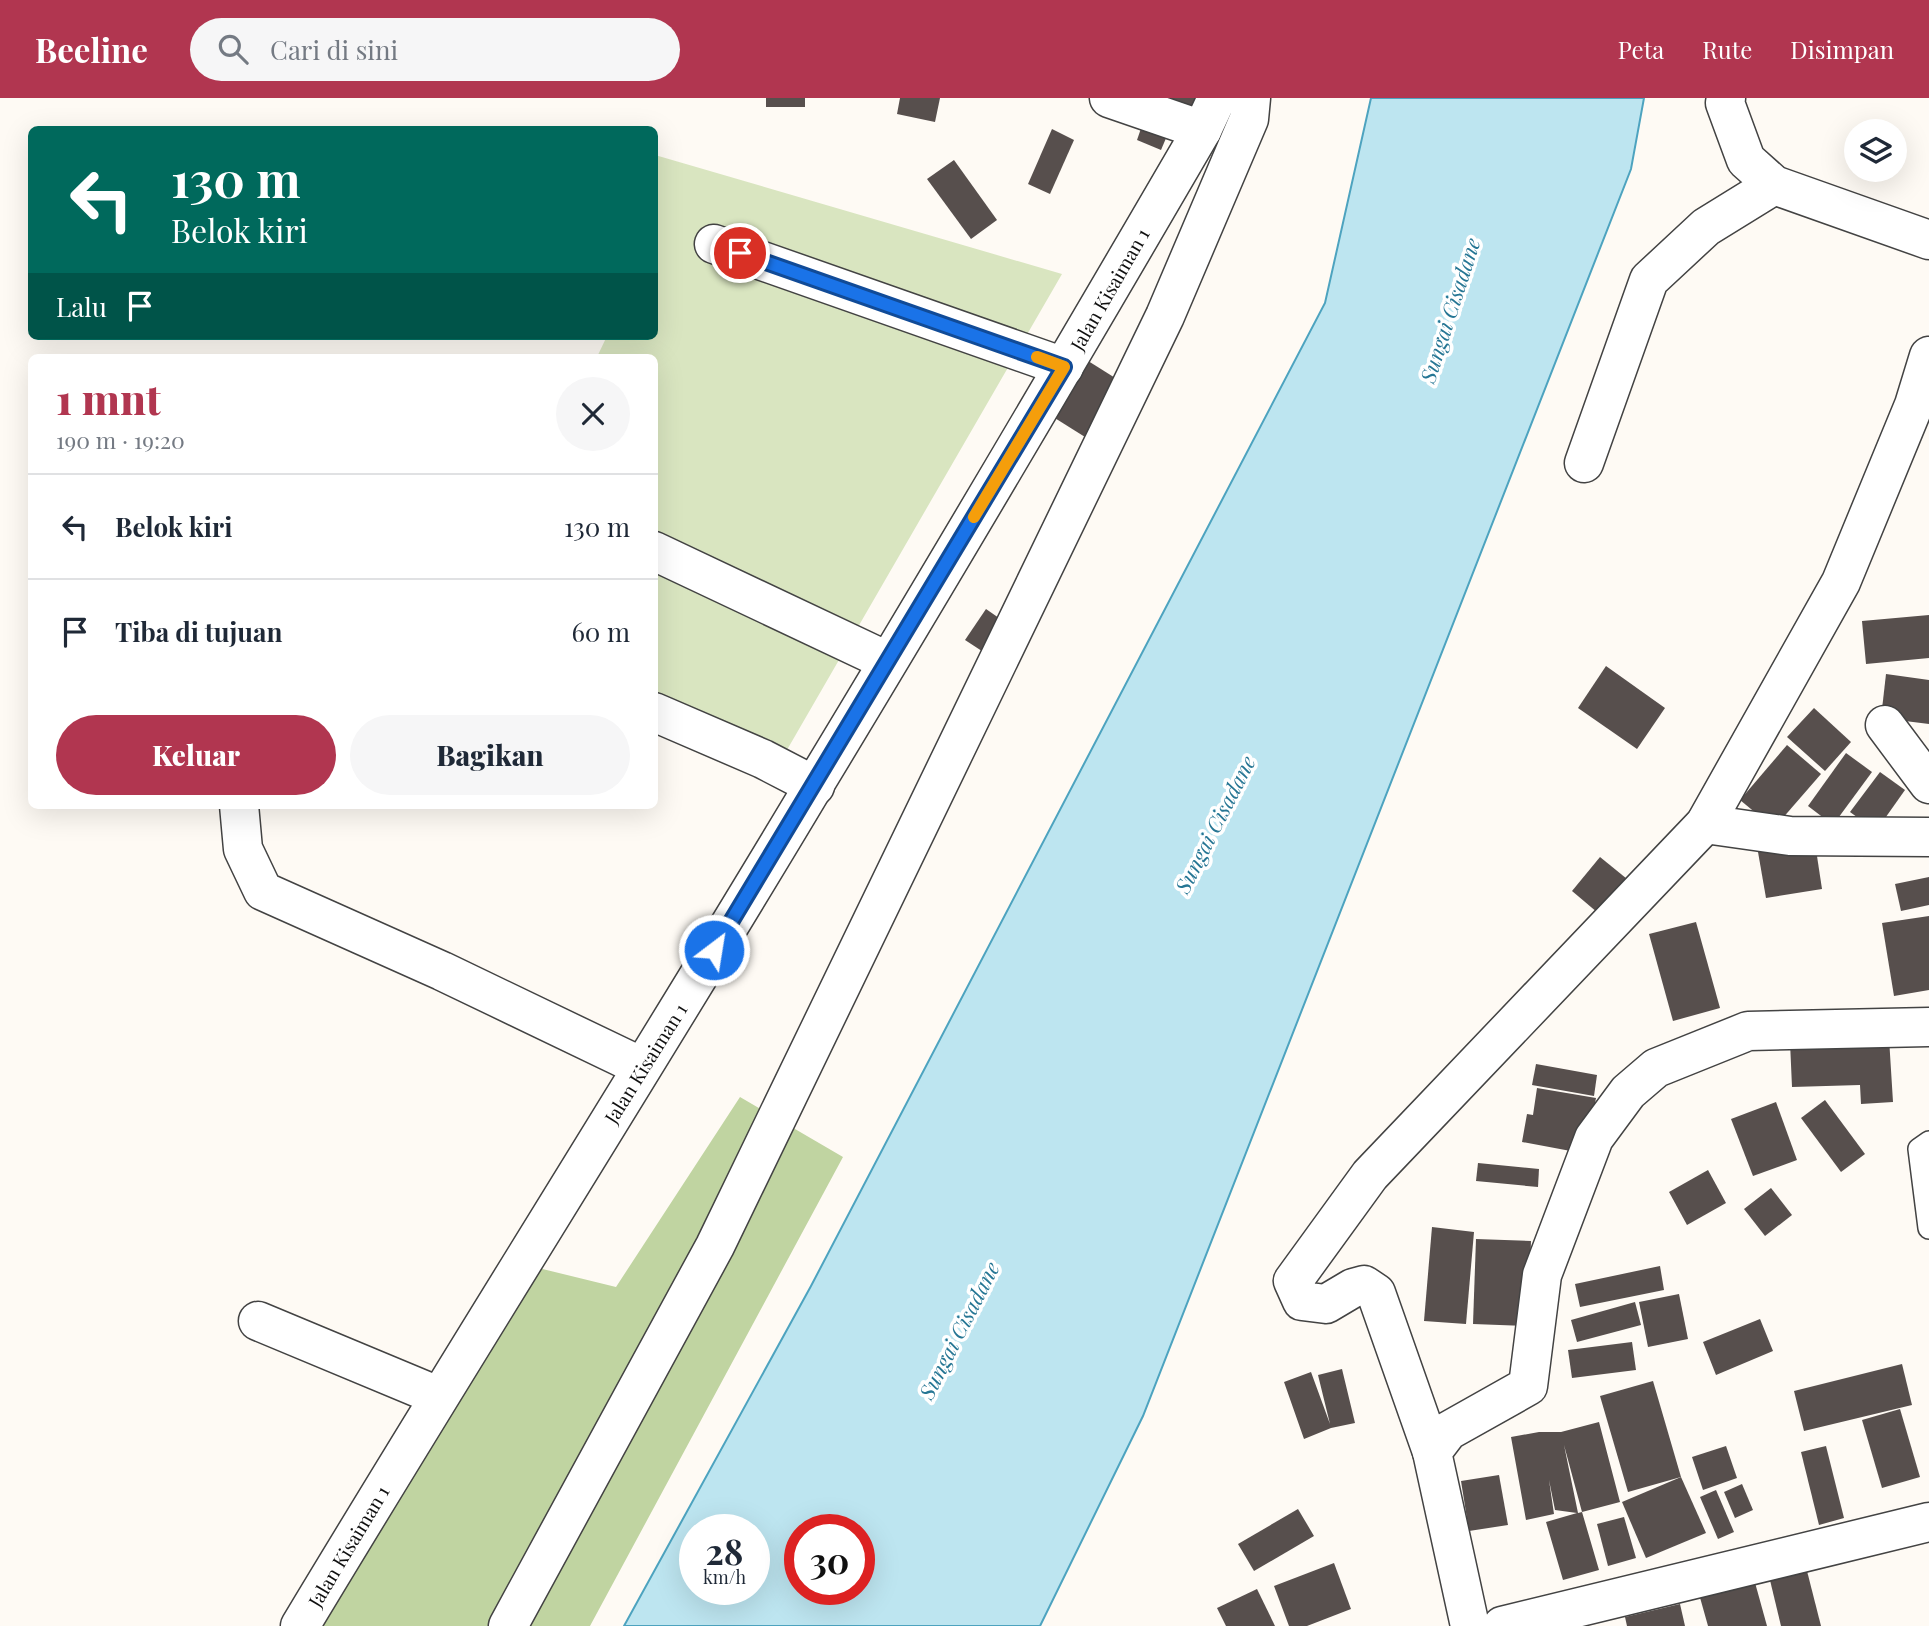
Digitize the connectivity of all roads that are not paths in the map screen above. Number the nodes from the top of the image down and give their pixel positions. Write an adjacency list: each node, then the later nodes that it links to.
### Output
1 (1109, 98): 4 (street)
2 (1251, 98): 29 (street)
3 (1726, 98): 5 (street)
4 (1209, 114): 9 (street, Jalan Kisaiman 1)
5 (1774, 185): 6 (street); 10 (street)
6 (1929, 240)
7 (714, 244): 9 (street)
8 (1929, 356): 18 (street)
9 (1064, 367): 12 (street, Jalan Kisaiman 1)
10 (1584, 463)
11 (658, 553): 12 (street)
12 (887, 661): 16 (street, Jalan Kisaiman 1)
13 (658, 714): 16 (street)
14 (1885, 724): 15 (street)
15 (1929, 784)
16 (815, 786): 21 (street, Jalan Kisaiman 1)
17 (239, 809): 21 (street)
18 (1705, 824): 19 (street); 26 (street)
19 (1929, 837)
20 (1929, 1027): 26 (street)
21 (642, 1067): 25 (street, Jalan Kisaiman 1)
22 (1929, 1142): 23 (lane)
23 (1929, 1228)
24 (258, 1321): 25 (street)
25 (438, 1396): 28 (street, Jalan Kisaiman 1)
26 (1432, 1452): 30 (street)
27 (1929, 1522): 31 (street)
28 (300, 1626)
29 (508, 1626)
30 (1470, 1626)
31 (1502, 1626)

